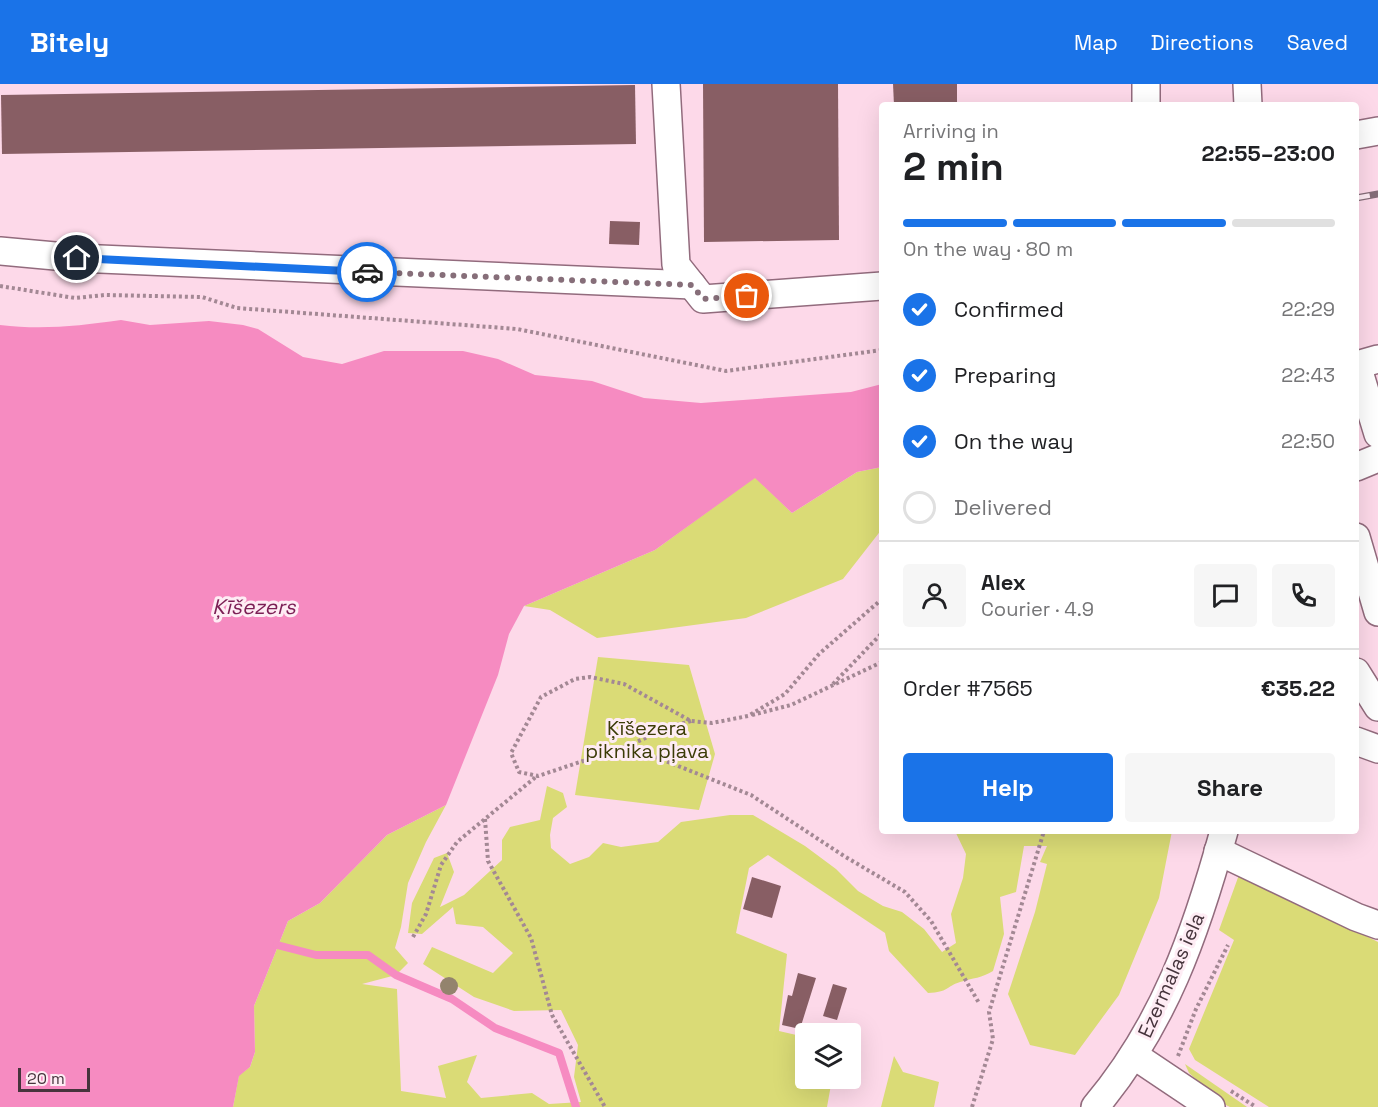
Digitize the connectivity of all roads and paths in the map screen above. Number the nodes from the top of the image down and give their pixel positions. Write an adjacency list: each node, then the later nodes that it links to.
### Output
1 (666, 84): 9 (street)
2 (1146, 84): 4 (street)
3 (1247, 84): 5 (street)
4 (1146, 102)
5 (1248, 102)
6 (1378, 131): 7 (street)
7 (1359, 134)
8 (0, 251): 9 (street)
9 (692, 285): 11 (street)
10 (0, 286): 12 (path)
11 (879, 286)
12 (879, 350)
13 (1378, 359): 14 (street)
14 (1359, 364)
15 (1359, 372): 16 (street)
16 (1378, 434)
17 (1378, 458): 18 (street)
18 (1359, 466)
19 (1359, 547): 21 (street)
20 (879, 601): 27 (path)
21 (1378, 612)
22 (879, 636): 25 (path)
23 (879, 663): 25 (path)
24 (1359, 677): 26 (street)
25 (830, 687): 27 (path)
26 (1378, 707)
27 (748, 716): 28 (path)
28 (692, 721): 30 (path); 32 (path)
29 (1359, 742): 31 (street)
30 (628, 746): 32 (path); 39 (path)
31 (1378, 749)
32 (538, 776): 33 (path)
33 (485, 819): 37 (path); 42 (path)
34 (1043, 834): 43 (path)
35 (1221, 841): 36 (street); 41 (street, Ezermalas iela)
36 (1378, 925)
37 (413, 937)
38 (1228, 945): 40 (path)
39 (979, 1003)
40 (1178, 1054)
41 (1135, 1056): 44 (street, Ezermalas iela); 45 (street)
42 (605, 1107)
43 (972, 1107)
44 (1095, 1107)
45 (1211, 1107)

